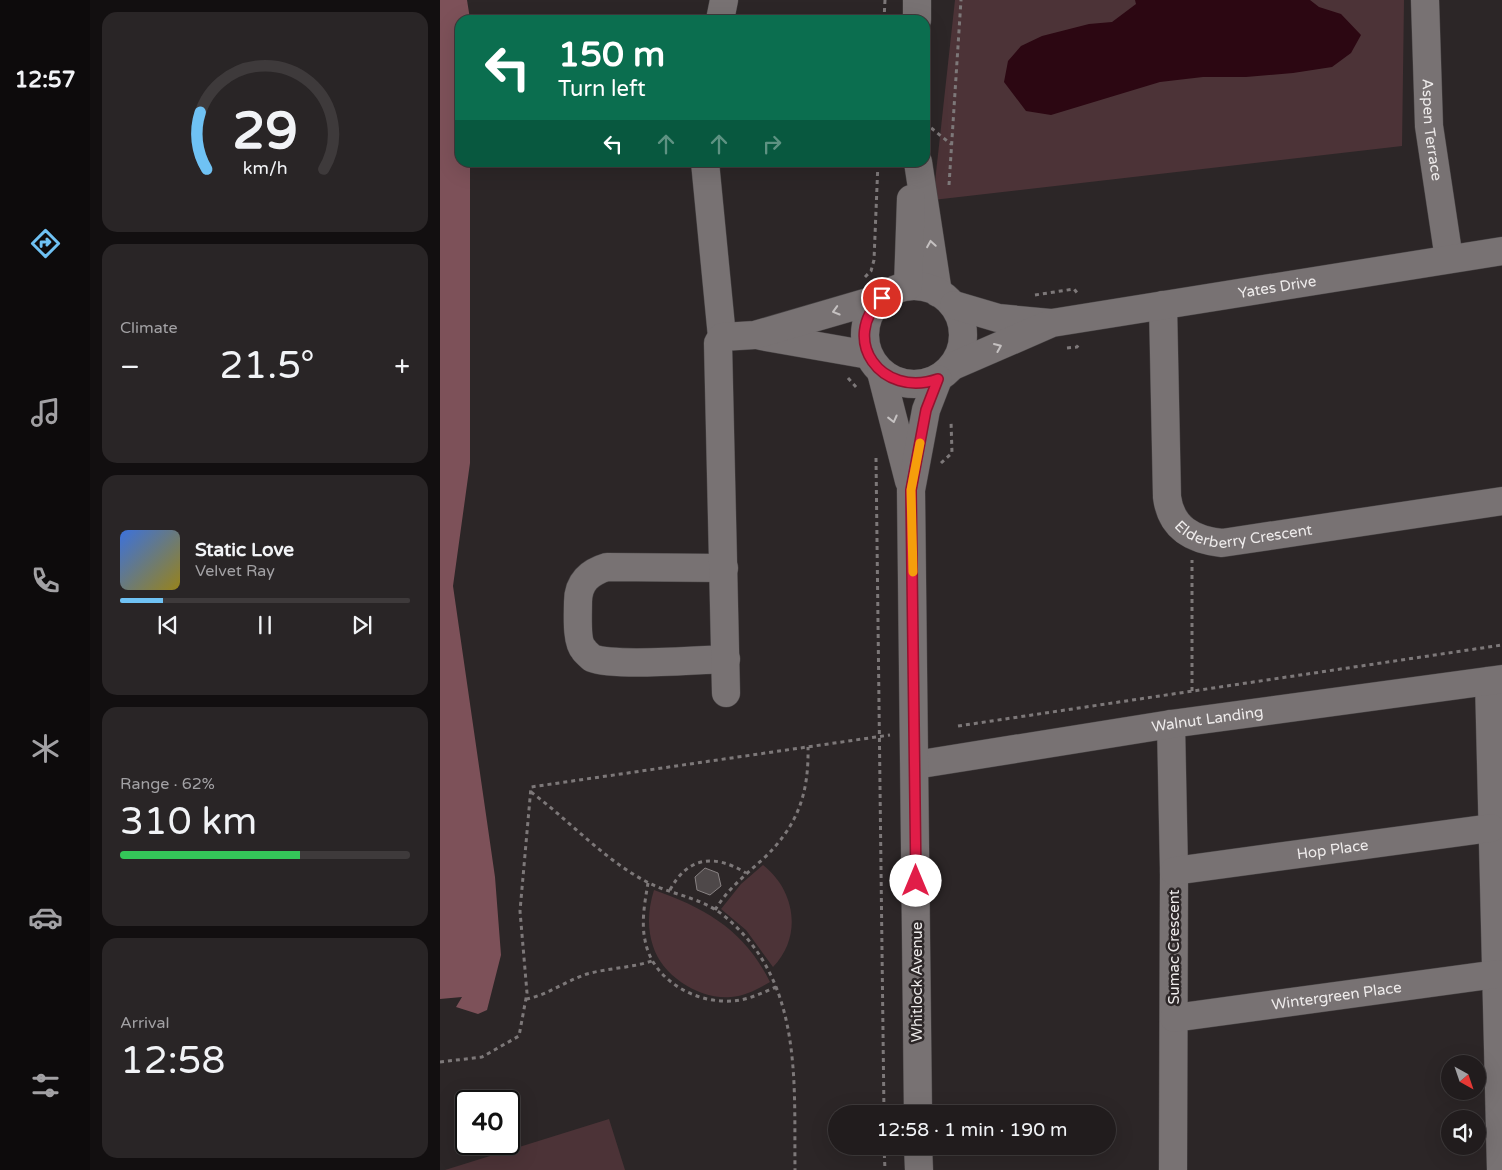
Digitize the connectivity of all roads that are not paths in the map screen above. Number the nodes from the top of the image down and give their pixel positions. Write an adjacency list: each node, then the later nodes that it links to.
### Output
1 (724, 0): 4 (street)
2 (917, 0): 5 (street)
3 (1425, 0): 10 (street, Aspen Terrace)
4 (721, 15)
5 (917, 15)
6 (705, 167): 17 (street)
7 (912, 167): 11 (street)
8 (919, 167): 13 (street, one-way to 8)
9 (1502, 251): 10 (street, Yates Drive)
10 (1449, 259): 14 (street, Yates Drive)
11 (908, 286): 12 (street); 13 (street)
12 (882, 298): 16 (street, one-way to 16); 18 (street)
13 (946, 299): 15 (street, Yates Drive); 19 (street)
14 (1163, 305): 15 (street, Yates Drive); 21 (street, Elderberry Crescent)
15 (1052, 323): 19 (street, Yates Drive, one-way to 15)
16 (755, 335): 17 (street); 18 (street)
17 (722, 337): 22 (street)
18 (875, 364): 19 (street); 20 (street, Whitlock Avenue, one-way to 20)
19 (945, 372): 20 (street, Whitlock Avenue)
20 (911, 490): 27 (street, Whitlock Avenue)
21 (1502, 501)
22 (724, 568): 23 (street); 23 (street)
23 (726, 659): 25 (street)
24 (1496, 680): 26 (street, Walnut Landing); 28 (street)
25 (726, 693)
26 (1170, 724): 27 (street, Walnut Landing); 29 (street, Sumac Crescent)
27 (915, 765): 32 (street, Whitlock Avenue)
28 (1491, 828): 29 (street, Hop Place); 30 (street)
29 (1174, 871): 31 (street, Sumac Crescent)
30 (1498, 974): 31 (street, Wintergreen Place); 36 (street)
31 (1174, 1018): 35 (street, Sumac Crescent)
32 (918, 1105)
33 (918, 1155): 34 (street)
34 (918, 1170)
35 (1173, 1170)
36 (1501, 1170)

